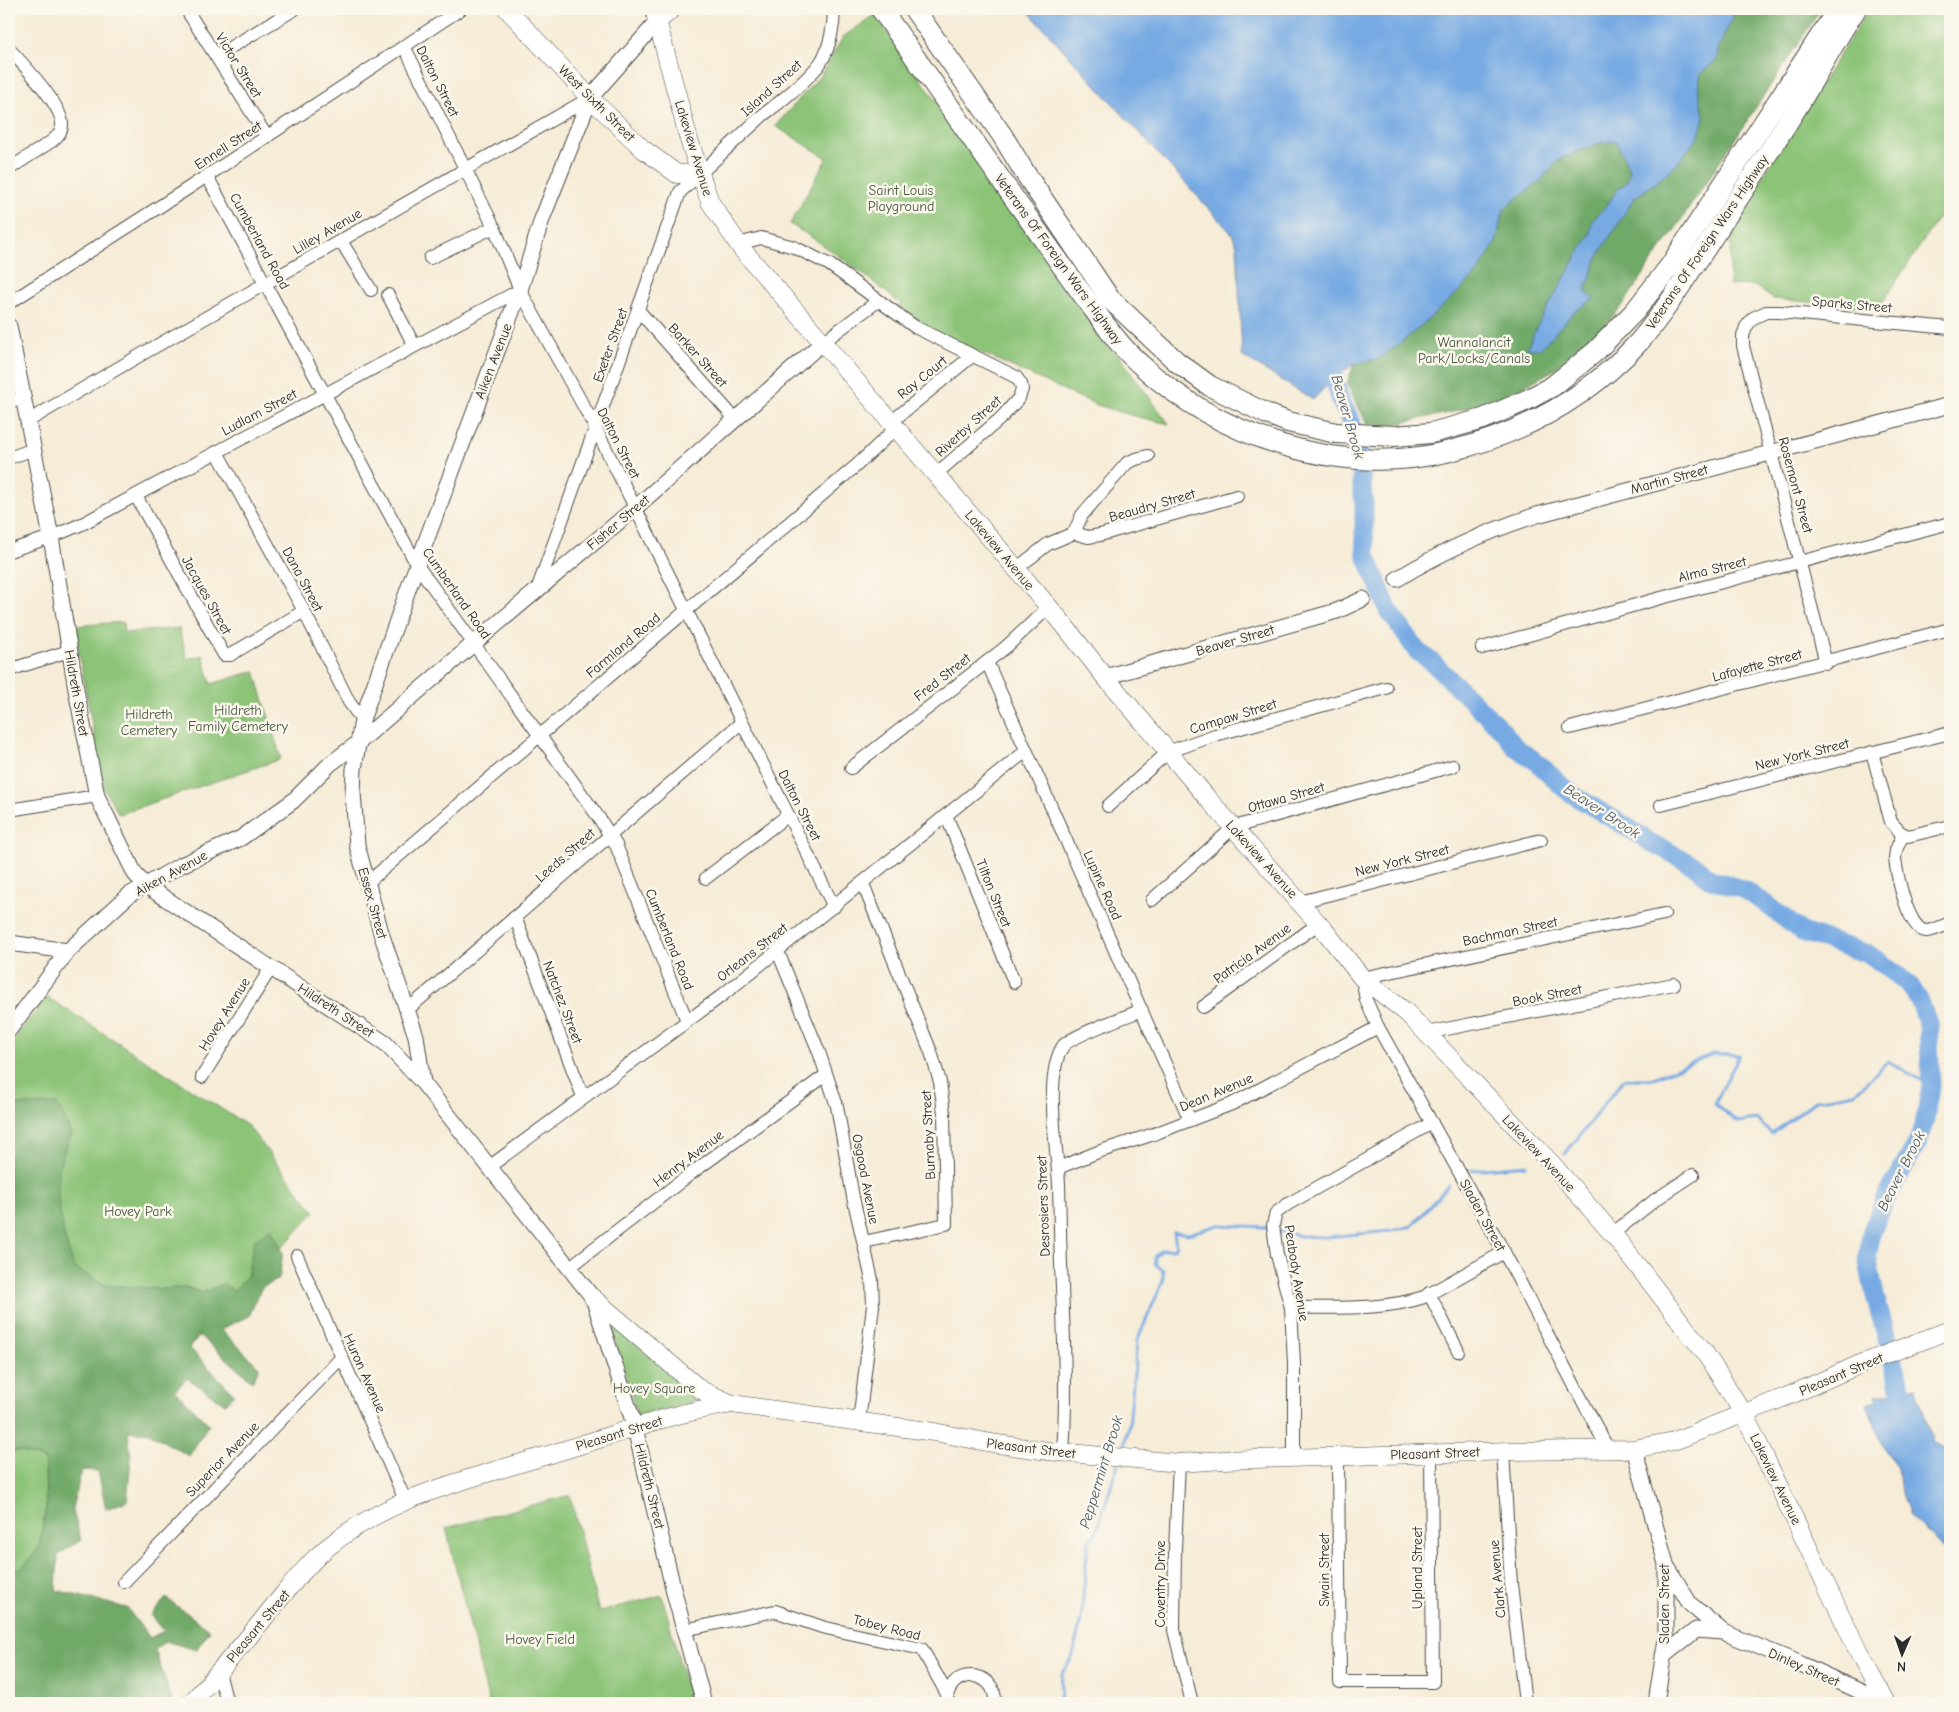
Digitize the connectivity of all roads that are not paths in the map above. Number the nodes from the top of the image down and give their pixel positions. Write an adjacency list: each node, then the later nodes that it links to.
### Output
1 (186, 9): 14 (street, Victor Street)
2 (295, 9): 14 (street)
3 (461, 9): 12 (street, Ennell Street)
4 (507, 9): 15 (main road, West Sixth Street)
5 (672, 9): 11 (main road)
6 (834, 9): 19 (street, Island Street)
7 (881, 9): 10 (main road, Veterans Of Foreign Wars Highway)
8 (914, 9): 9 (main road, Veterans Of Foreign Wars Highway)
9 (1838, 9)
10 (1856, 9)
11 (656, 15): 15 (street, Aiken Avenue); 19 (main road, Lakeview Avenue)
12 (404, 46): 16 (street, Ennell Street); 18 (street, Dalton Street)
13 (9, 49): 17 (street)
14 (216, 56): 16 (street, Victor Street)
15 (590, 98): 18 (street, Lilley Avenue); 19 (main road, West Sixth Street); 27 (street, Aiken Avenue)
16 (267, 137): 20 (street, Ennell Street)
17 (9, 169)
18 (466, 170): 21 (street, Dalton Street); 22 (street, Lilley Avenue)
19 (700, 173): 23 (main road, Lakeview Avenue); 31 (street, Exeter Street)
20 (207, 176): 25 (street, Cumberland Road); 30 (street, Ennell Street)
21 (494, 227): 24 (street); 27 (street, Dalton Street)
22 (341, 241): 25 (street, Lilley Avenue); 26 (street)
23 (738, 244): 29 (street); 35 (main road, Lakeview Avenue)
24 (430, 258)
25 (266, 284): 38 (street, Cumberland Road); 43 (street, Lilley Avenue)
26 (371, 290)
27 (520, 290): 36 (street, Ludlam Street); 45 (street, Dalton Street); 60 (street, Aiken Avenue)
28 (388, 295): 36 (street)
29 (878, 301): 35 (street, Fisher Street); 37 (street)
30 (9, 303)
31 (638, 310): 42 (street, Barker Street); 45 (street, Exeter Street)
32 (1753, 318): 34 (street, Sparks Street); 47 (street, Rosemont Street)
33 (9, 326): 39 (street, Hildreth Street)
34 (1950, 328)
35 (823, 342): 42 (street, Fisher Street); 44 (main road, Lakeview Avenue)
36 (414, 345): 38 (street, Ludlam Street)
37 (972, 356): 44 (street, Ray Court); 51 (street, Riverby Street)
38 (324, 394): 48 (street, Ludlam Street); 60 (street, Cumberland Road)
39 (23, 398): 40 (street); 43 (street, Hildreth Street)
40 (9, 403)
41 (1950, 405): 47 (street, Martin Street)
42 (736, 420): 54 (street, Fisher Street)
43 (28, 422): 46 (street, Hildreth Street)
44 (894, 425): 51 (main road, Lakeview Avenue); 67 (street, Farmland Road)
45 (596, 429): 54 (street, Dalton Street); 63 (street, Exeter Street)
46 (34, 449): 50 (street); 57 (street, Hildreth Street)
47 (1772, 451): 59 (street, Rosemont Street); 62 (street, Martin Street)
48 (217, 452): 52 (street, Ludlam Street); 66 (street, Dana Street)
49 (1148, 456): 56 (street)
50 (9, 458)
51 (936, 474): 61 (main road, Lakeview Avenue)
52 (136, 496): 57 (street, Ludlam Street); 66 (street, Jacques Street)
53 (1237, 496): 56 (street, Beaudry Street)
54 (635, 508): 63 (street, Fisher Street); 67 (street, Dalton Street)
55 (1950, 523): 59 (street, Alma Street)
56 (1074, 533): 61 (street)
57 (52, 537): 58 (street, Ludlam Street); 71 (street, Hildreth Street)
58 (9, 551)
59 (1801, 562): 70 (street, Alma Street); 73 (street, Rosemont Street)
60 (417, 565): 69 (street, Cumberland Road); 77 (street, Aiken Avenue)
61 (1016, 569): 65 (main road, Lakeview Avenue)
62 (1397, 579)
63 (537, 590): 69 (street, Fisher Street)
64 (1363, 599): 75 (street, Beaver Street)
65 (1049, 607): 72 (street, Fred Street); 75 (main road, Lakeview Avenue)
66 (304, 610): 77 (street, Dana Street)
67 (686, 611): 78 (street, Dalton Street); 81 (street, Farmland Road)
68 (1950, 629): 73 (street, Lafayette Street)
69 (473, 643): 81 (street, Cumberland Road); 82 (street, Fisher Street)
70 (1482, 648)
71 (69, 651): 74 (street); 88 (street, Hildreth Street)
72 (987, 662): 83 (street, Lupine Road); 87 (street, Fred Street)
73 (1826, 662): 79 (street, Lafayette Street)
74 (9, 670)
75 (1105, 677): 84 (main road, Lakeview Avenue)
76 (1386, 688): 84 (street, Campaw Street)
77 (362, 720): 82 (street, Essex Street)
78 (742, 722): 92 (street, Dalton Street); 97 (street, Leeds Street)
79 (1570, 728)
80 (1950, 733): 85 (street, New York Street)
81 (539, 736): 97 (street, Cumberland Road); 100 (street, Farmland Road)
82 (358, 743): 100 (street, Essex Street); 102 (street, Aiken Avenue)
83 (1026, 751): 93 (street, Orleans Street); 119 (street, Lupine Road)
84 (1168, 752): 90 (street, Campaw Street); 95 (main road, Lakeview Avenue)
85 (1872, 752): 89 (street, New York Street); 96 (street)
86 (1453, 766): 95 (street, Ottawa Street)
87 (851, 768)
88 (97, 796): 91 (street); 102 (street, Hildreth Street)
89 (1661, 805)
90 (1108, 806)
91 (9, 810)
92 (788, 815): 99 (street); 105 (street, Dalton Street)
93 (946, 815): 101 (street, Orleans Street); 115 (street, Tilton Street)
94 (1950, 826): 96 (street)
95 (1234, 827): 103 (street, Ottawa Street); 104 (main road, Lakeview Avenue)
96 (1903, 834): 109 (street)
97 (610, 836): 107 (street, Leeds Street); 120 (street, Cumberland Road)
98 (1541, 840): 104 (street, New York Street)
99 (706, 878)
100 (367, 883): 118 (street, Essex Street)
101 (863, 884): 105 (street, Orleans Street); 134 (street, Burnaby Street)
102 (145, 885): 111 (street, Aiken Avenue); 113 (street, Hildreth Street)
103 (1152, 900)
104 (1300, 902): 108 (main road, Lakeview Avenue)
105 (834, 907): 112 (street, Orleans Street)
106 (1664, 914): 114 (street, Bachman Street)
107 (515, 917): 118 (street, Leeds Street); 127 (street, Natchez Street)
108 (1318, 924): 114 (main road, Lakeview Avenue); 117 (street, Patricia Avenue)
109 (1950, 924)
110 (9, 943): 111 (street)
111 (68, 951): 122 (street, Aiken Avenue)
112 (778, 952): 120 (street, Orleans Street); 124 (street, Osgood Avenue)
113 (271, 968): 125 (street, Hovey Avenue); 126 (street, Hildreth Street)
114 (1362, 978): 121 (street, Sladen Street); 123 (main road, Lakeview Avenue)
115 (1014, 982)
116 (1674, 984): 123 (street, Book Street)
117 (1203, 1007)
118 (408, 1010): 126 (street, Essex Street)
119 (1142, 1010): 128 (street, Lupine Road); 131 (street, Desrosiers Street)
120 (688, 1021): 127 (street, Orleans Street)
121 (1378, 1027): 128 (street, Dean Avenue); 129 (street, Sladen Street)
122 (9, 1030)
123 (1426, 1033): 133 (main road, Lakeview Avenue)
124 (826, 1075): 134 (street, Osgood Avenue); 137 (street, Henry Avenue)
125 (202, 1077)
126 (423, 1083): 130 (street, Hildreth Street)
127 (583, 1097): 130 (street, Orleans Street)
128 (1190, 1120): 131 (street, Dean Avenue)
129 (1432, 1123): 135 (street, Sladen Street); 140 (street, Peabody Avenue)
130 (489, 1168): 137 (street, Hildreth Street)
131 (1058, 1168): 151 (street, Desrosiers Street)
132 (1693, 1175): 133 (street)
133 (1612, 1234): 145 (main road, Lakeview Avenue)
134 (864, 1242): 146 (street, Osgood Avenue)
135 (1504, 1252): 138 (street); 150 (street, Sladen Street)
136 (297, 1256): 143 (street, Huron Avenue)
137 (570, 1267): 139 (street, Hildreth Street)
138 (1429, 1293): 140 (street); 142 (street)
139 (593, 1298): 144 (main road); 147 (street, Hildreth Street)
140 (1290, 1308): 154 (street, Peabody Avenue)
141 (1950, 1330): 145 (main road, Pleasant Street)
142 (1458, 1351)
143 (342, 1357): 156 (street, Huron Avenue); 158 (street, Superior Avenue)
144 (732, 1404): 146 (main road, Pleasant Street); 147 (main road, Pleasant Street)
145 (1744, 1414): 148 (main road, Pleasant Street); 172 (main road, Lakeview Avenue)
146 (858, 1422): 151 (main road, Pleasant Street)
147 (635, 1428): 156 (main road, Pleasant Street); 159 (street, Hildreth Street)
148 (1634, 1449): 150 (main road, Pleasant Street); 157 (street, Sladen Street)
149 (1503, 1451): 150 (main road, Pleasant Street); 152 (main road, Pleasant Street); 170 (street, Clark Avenue)
150 (1609, 1451)
151 (1063, 1452): 155 (main road, Pleasant Street)
152 (1431, 1453): 153 (main road, Pleasant Street); 163 (street, Upland Street)
153 (1338, 1457): 154 (main road, Pleasant Street); 163 (street, Swain Street)
154 (1294, 1458): 155 (main road, Pleasant Street)
155 (1179, 1463): 169 (street, Coventry Drive)
156 (406, 1502): 162 (main road, Pleasant Street)
157 (1666, 1564): 160 (street, Dinley Street); 161 (street, Sladen Street)
158 (124, 1582)
159 (684, 1630): 164 (street, Tobey Road); 167 (street, Hildreth Street)
160 (1723, 1632): 161 (street, Dinley Street); 172 (street, Dinley Street)
161 (1663, 1656): 171 (street, Sladen Street)
162 (219, 1672): 165 (main road, Pleasant Street); 166 (street)
163 (1340, 1682)
164 (947, 1699): 168 (street, Tobey Road)
165 (191, 1703)
166 (228, 1703)
167 (704, 1703)
168 (995, 1703)
169 (1192, 1703)
170 (1525, 1703)
171 (1656, 1703)
172 (1885, 1703)

